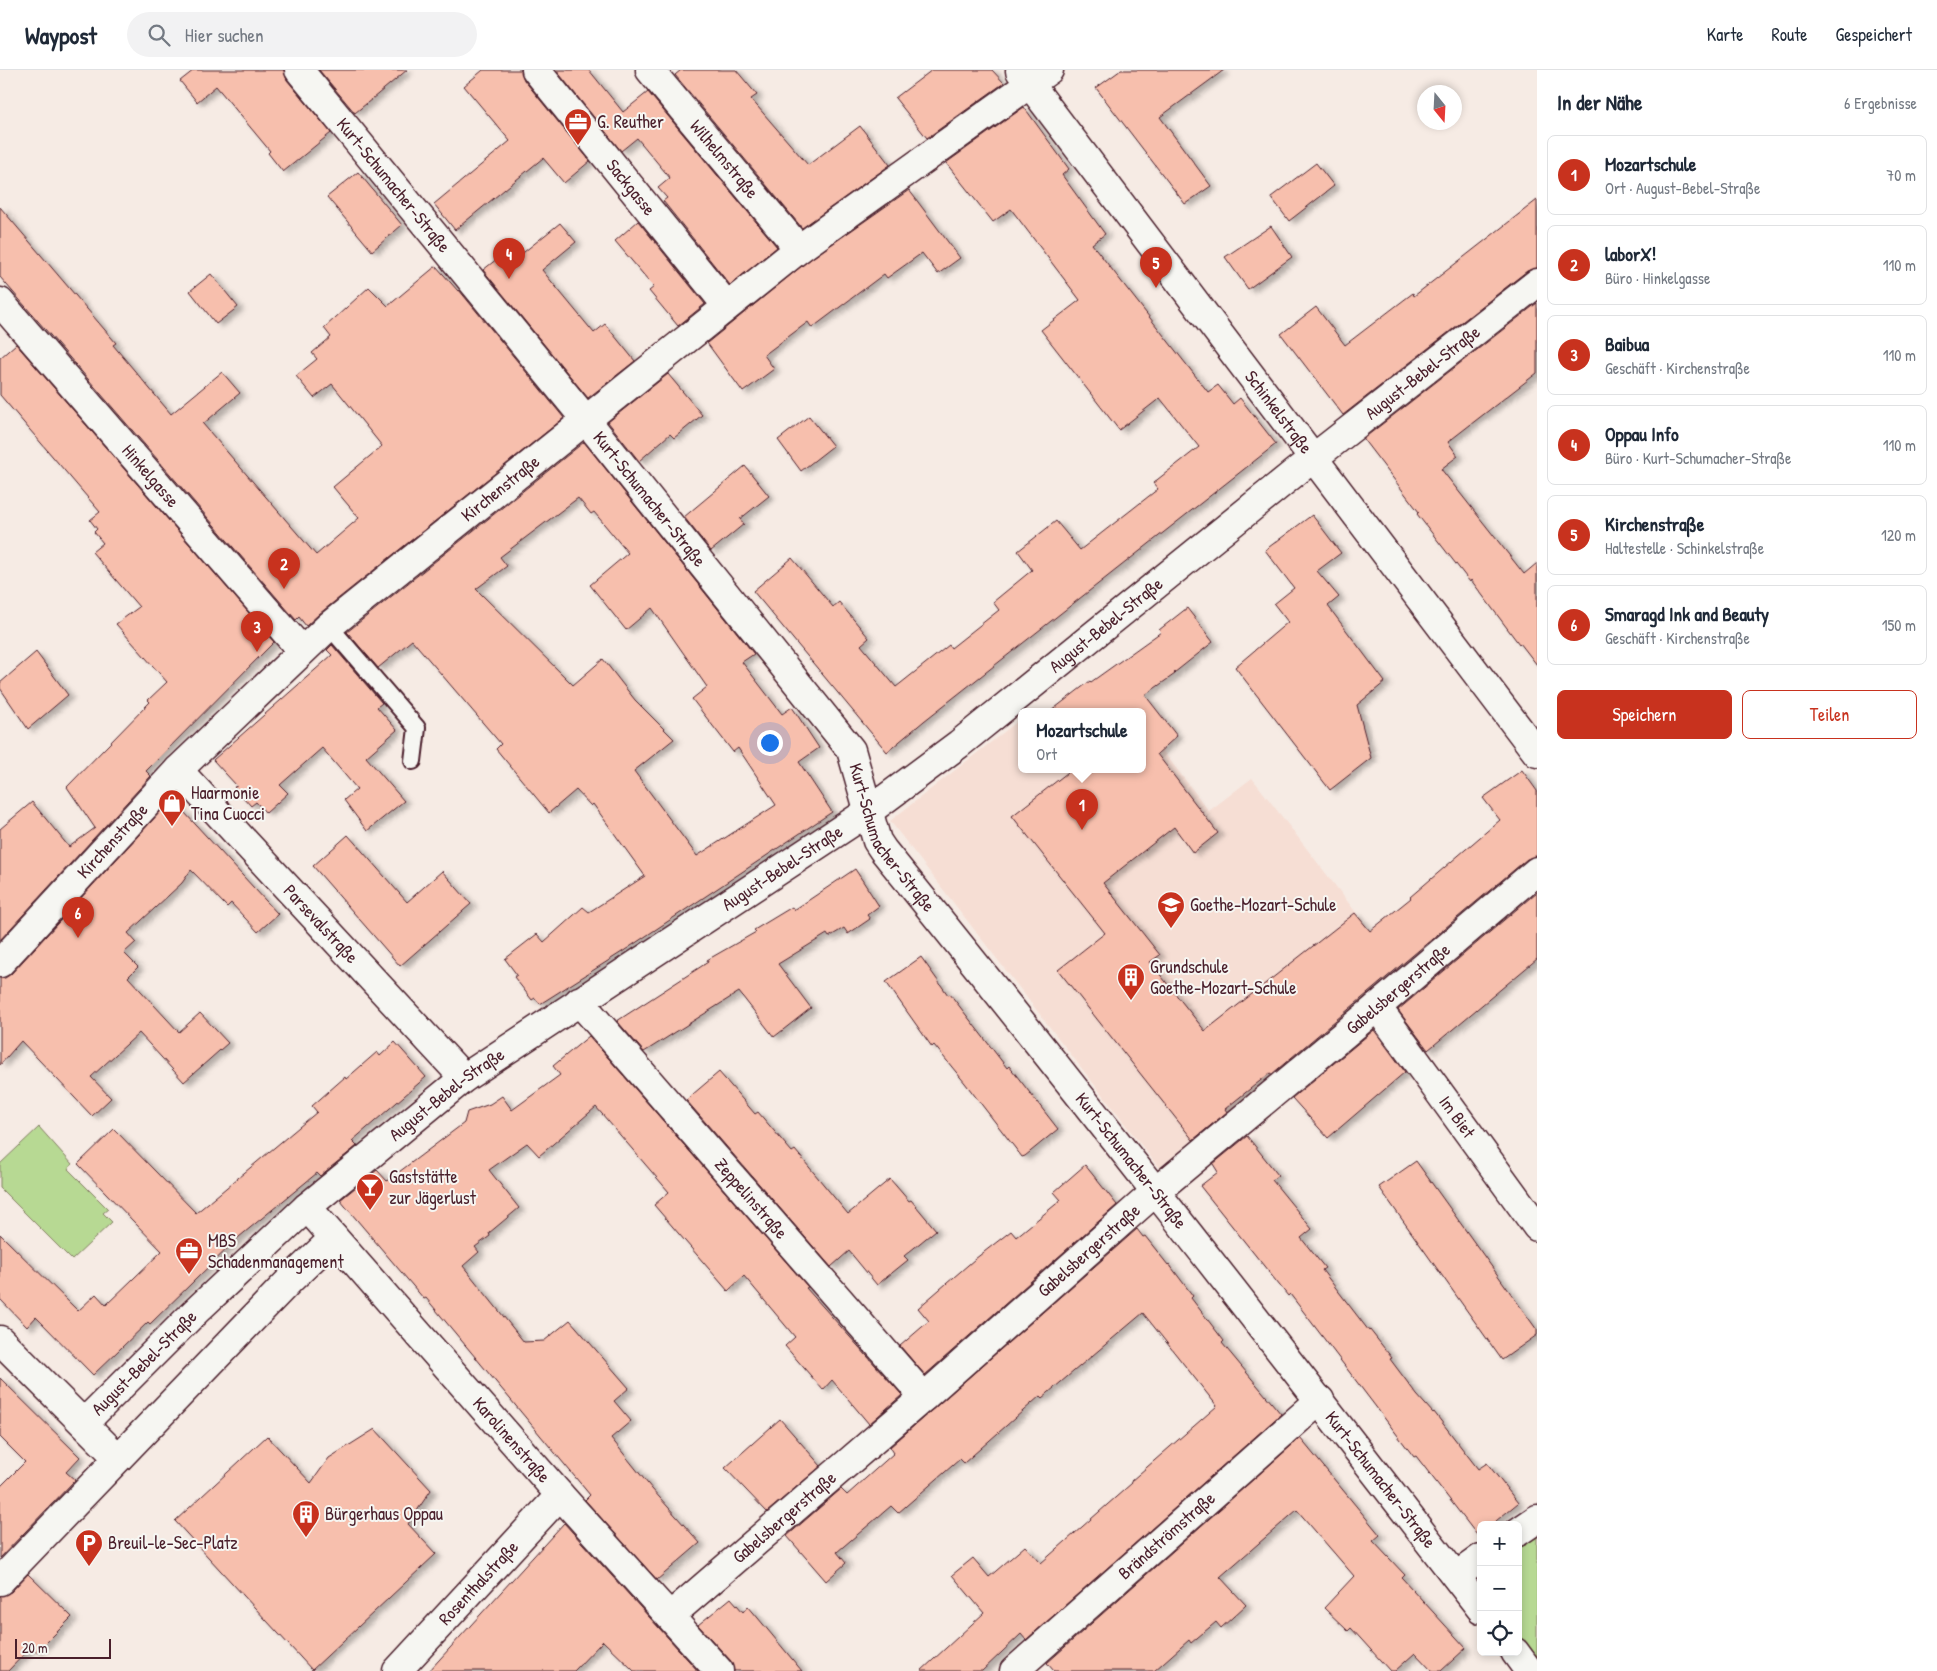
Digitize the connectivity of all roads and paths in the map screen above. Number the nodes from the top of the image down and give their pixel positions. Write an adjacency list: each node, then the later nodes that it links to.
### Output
1 (299, 70): 9 (street, Kurt-Schumacher-Straße)
2 (536, 70): 8 (street, Sackgasse)
3 (650, 70): 5 (street, Wilhelmstraße)
4 (1033, 75): 5 (street, Kirchenstraße); 10 (street, Schinkelstraße)
5 (799, 249): 8 (street, Kirchenstraße)
6 (1537, 283): 10 (street, August-Bebel-Straße)
7 (0, 302): 12 (street, Hinkelgasse)
8 (727, 306): 9 (street, Kirchenstraße)
9 (586, 420): 11 (street, Kirchenstraße); 16 (street, Kurt-Schumacher-Straße)
10 (1314, 458): 13 (street, Schinkelstraße); 16 (street, August-Bebel-Straße)
11 (329, 626): 12 (street, Kirchenstraße); 14 (lane)
12 (302, 651): 15 (street, Kirchenstraße)
13 (1537, 753)
14 (413, 761)
15 (178, 770): 18 (street, Kirchenstraße); 21 (street, Parsevalstraße)
16 (869, 811): 19 (street, August-Bebel-Straße); 22 (street, Kurt-Schumacher-Straße)
17 (1537, 871): 20 (street, Gabelsbergerstraße)
18 (0, 963)
19 (579, 1001): 21 (street, August-Bebel-Straße); 27 (street, Zeppelinstraße)
20 (1378, 1007): 22 (street, Gabelsbergerstraße); 24 (street, Im Biet)
21 (464, 1078): 23 (street, August-Bebel-Straße)
22 (1155, 1192): 27 (street, Gabelsbergerstraße); 28 (street, Kurt-Schumacher-Straße)
23 (307, 1207): 25 (street, Karolinenstraße); 29 (street, August-Bebel-Straße)
24 (1537, 1227)
25 (334, 1238): 30 (street); 31 (street, Karolinenstraße)
26 (0, 1340): 29 (street)
27 (924, 1397): 38 (street, Gabelsbergerstraße)
28 (1320, 1400): 35 (street, Kurt-Schumacher-Straße); 42 (street, Brändströmstraße)
29 (84, 1424): 30 (street)
30 (118, 1458): 36 (street)
31 (560, 1495): 38 (street, Karolinenstraße); 40 (street, Rosenthalstraße)
32 (1537, 1519): 33 (street)
33 (1522, 1529)
34 (1477, 1561): 35 (street)
35 (1456, 1576): 37 (street, Kurt-Schumacher-Straße)
36 (0, 1581)
37 (1477, 1603)
38 (670, 1616): 41 (street, Karolinenstraße)
39 (1518, 1656): 43 (street)
40 (397, 1671)
41 (719, 1671)
42 (1014, 1671)
43 (1529, 1671)

